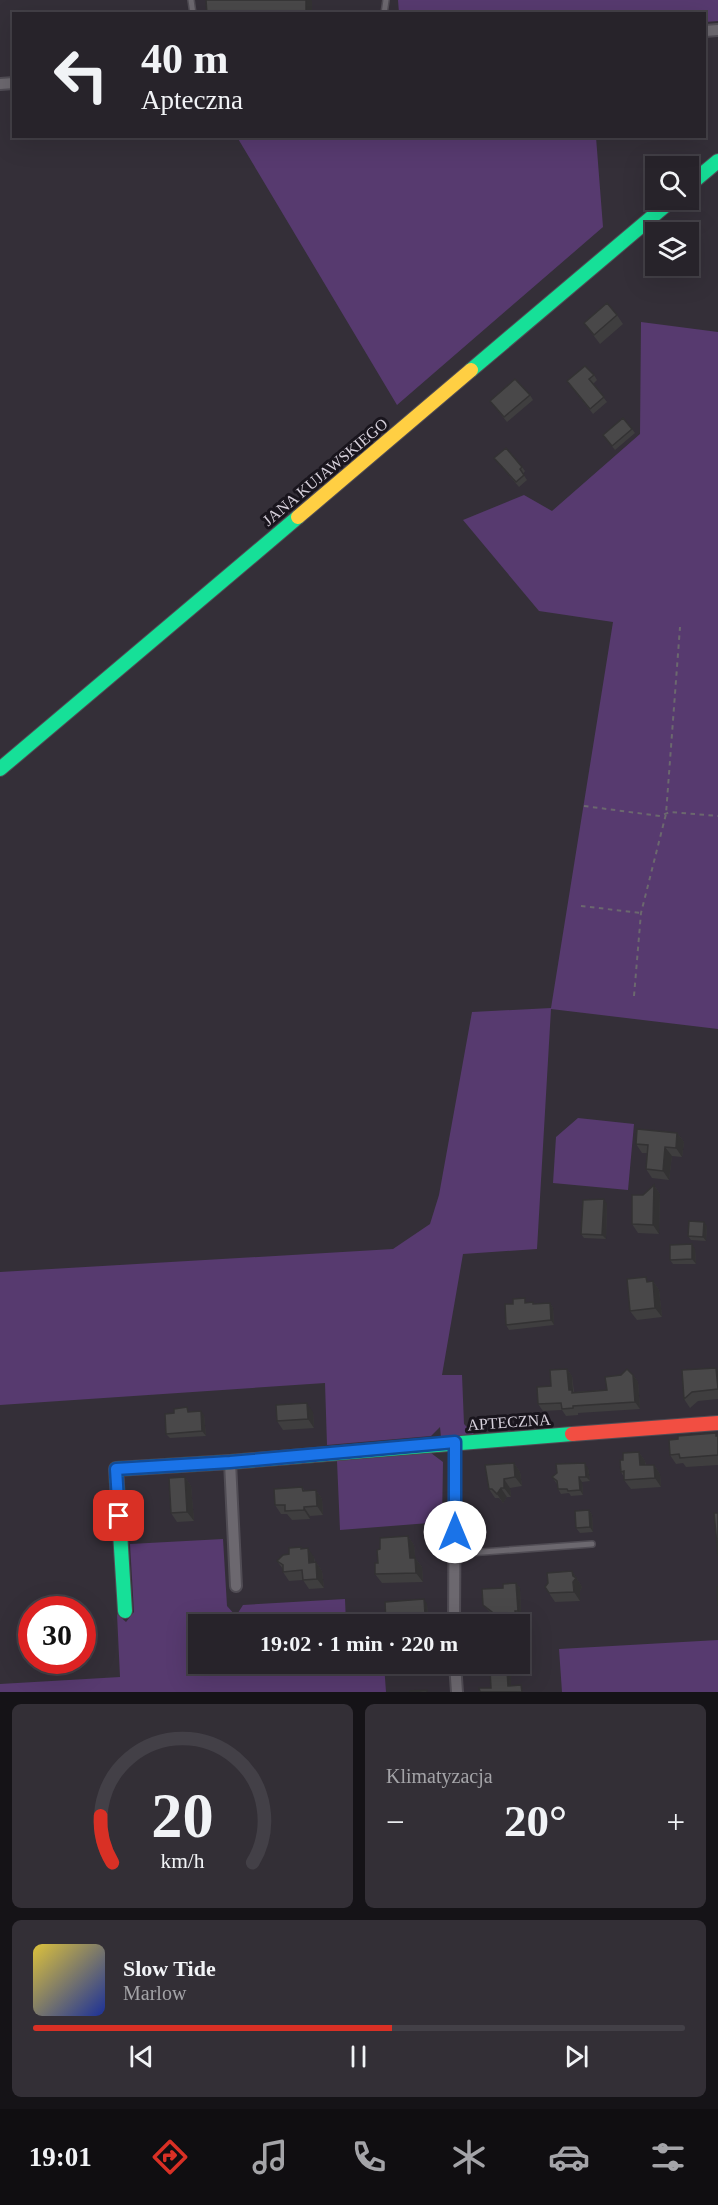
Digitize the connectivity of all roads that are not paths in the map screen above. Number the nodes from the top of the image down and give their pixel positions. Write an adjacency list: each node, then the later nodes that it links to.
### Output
1 (718, 161): 2 (main road)
2 (699, 177)
3 (660, 210): 4 (main road, JANA KUJAWSKIEGO)
4 (0, 769)
5 (718, 1423): 6 (main road, APTECZNA)
6 (455, 1442): 7 (main road, APTECZNA); 9 (street)
7 (230, 1462): 10 (street); 11 (main road, APTECZNA)
8 (592, 1544): 9 (lane)
9 (454, 1554): 12 (street)
10 (236, 1586)
11 (125, 1611)
12 (454, 1614)
13 (456, 1674): 14 (street)
14 (457, 1692)

